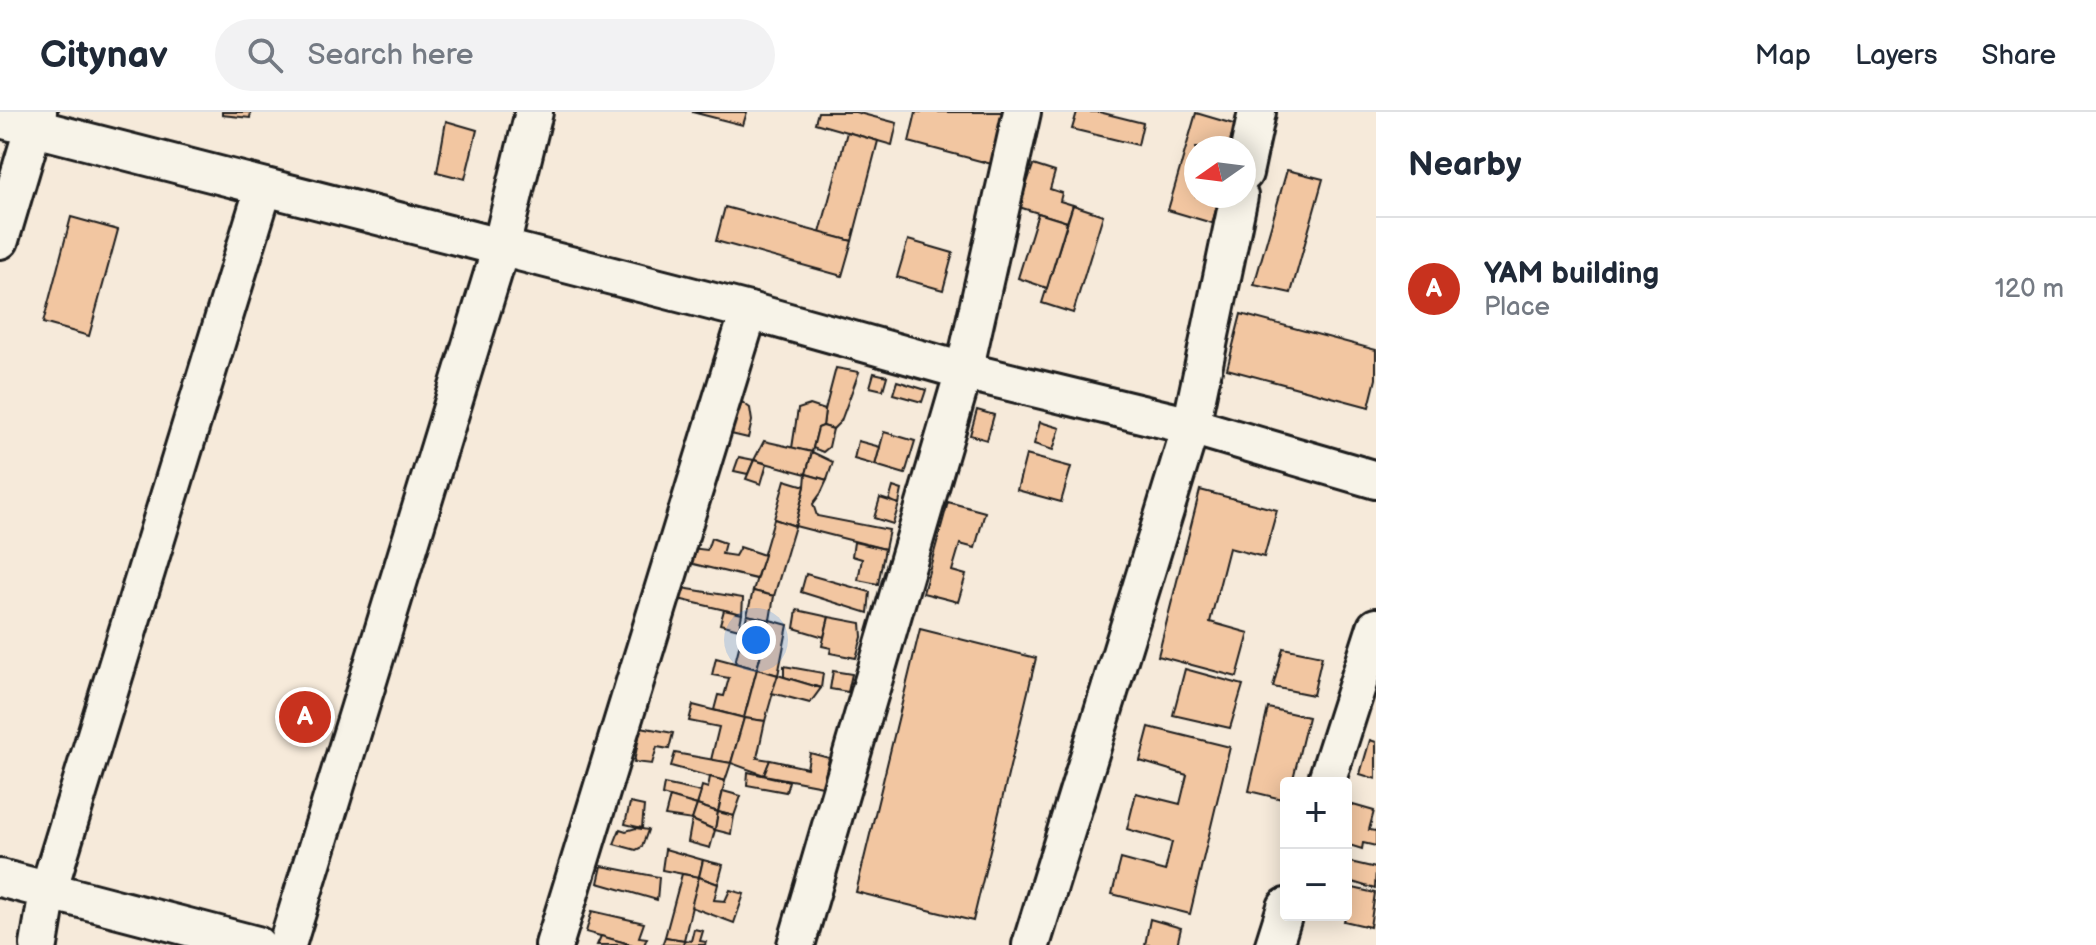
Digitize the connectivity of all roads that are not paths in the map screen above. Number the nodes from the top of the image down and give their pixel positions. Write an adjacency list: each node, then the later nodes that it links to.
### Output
1 (534, 112): 10 (street)
2 (1022, 112): 12 (street)
3 (1257, 112): 6 (street)
4 (0, 119): 5 (street)
5 (36, 120): 7 (street); 9 (street)
6 (1252, 136)
7 (264, 187): 10 (street); 18 (street)
8 (1236, 208): 13 (street)
9 (0, 240)
10 (501, 247): 11 (street); 22 (street)
11 (749, 311): 12 (street); 23 (street)
12 (964, 371): 13 (street); 24 (street)
13 (1191, 426): 14 (street); 25 (street)
14 (1376, 480)
15 (1376, 627): 16 (street)
16 (1328, 777)
17 (0, 878): 18 (street)
18 (48, 891): 20 (street); 21 (street)
19 (1282, 921): 26 (street)
20 (39, 945)
21 (257, 945)
22 (287, 945)
23 (554, 945)
24 (796, 945)
25 (1031, 945)
26 (1274, 945)

